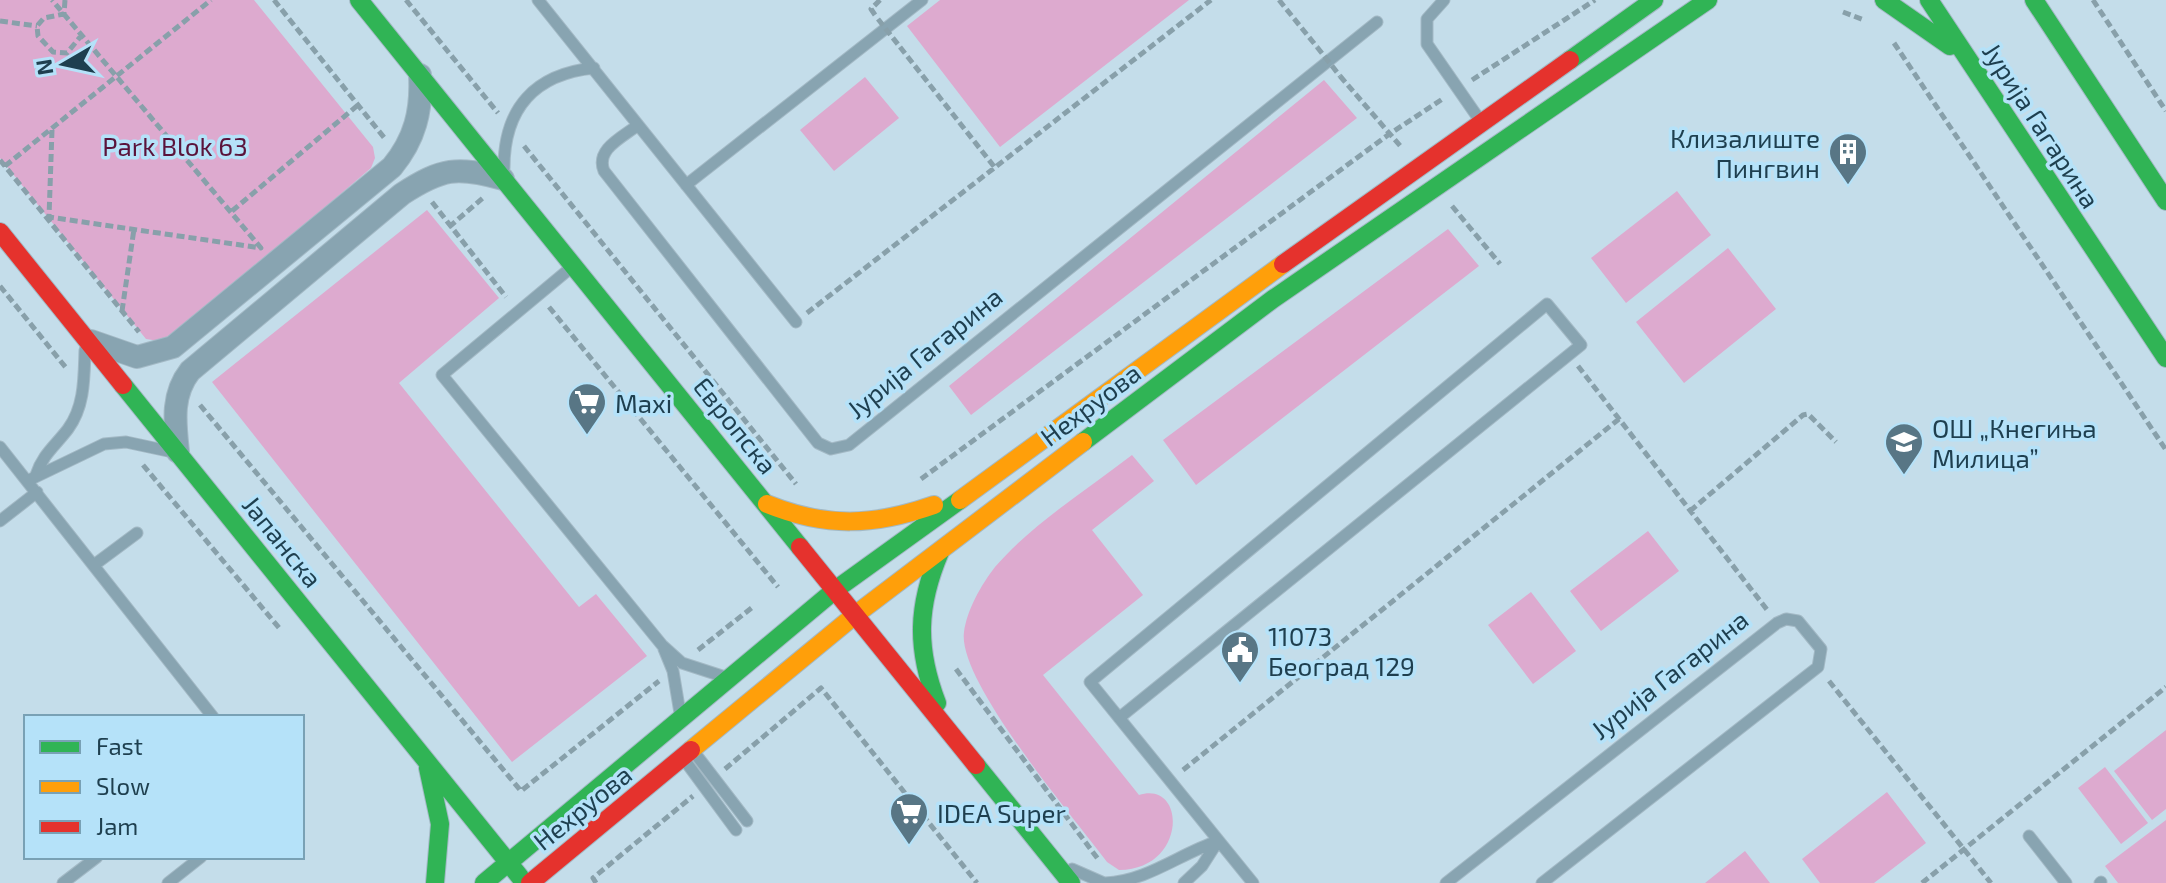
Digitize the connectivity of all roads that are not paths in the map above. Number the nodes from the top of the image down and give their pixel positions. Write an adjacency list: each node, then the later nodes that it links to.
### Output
1 (359, 0): 13 (street, Европска)
2 (538, 0): 12 (lane)
3 (922, 0): 17 (lane)
4 (1444, 0): 14 (lane)
5 (1654, 0): 14 (street, Нехруова)
6 (1708, 0): 32 (street, Нехруова)
7 (1884, 0): 11 (street)
8 (1929, 0): 11 (street, Јурија Гагарина)
9 (2037, 3): 18 (street)
10 (1377, 22): 15 (lane, Јурија Гагарина)
11 (1970, 63): 23 (street, Јурија Гагарина)
12 (594, 68): 15 (lane); 16 (lane)
13 (420, 75): 16 (street, Европска); 22 (street)
14 (1481, 122): 28 (street, Нехруова)
15 (638, 125): 17 (lane)
16 (504, 180): 20 (street, Европска); 25 (street)
17 (686, 185): 21 (lane)
18 (2166, 201)
19 (0, 232): 22 (street, Јапанска)
20 (573, 266): 29 (street, Европска); 36 (lane)
21 (796, 322)
22 (86, 339): 25 (street, Јапанска); 26 (lane)
23 (2166, 358)
24 (0, 447): 26 (lane)
25 (178, 454): 26 (lane); 43 (street, Јапанска)
26 (32, 478): 27 (lane)
27 (37, 492): 30 (lane); 33 (lane)
28 (967, 493): 29 (street); 34 (street, Нехруова)
29 (766, 504): 34 (street, Европска)
30 (0, 521)
31 (137, 533): 33 (lane)
32 (941, 549): 35 (street, Нехруова); 41 (street)
33 (94, 565): 38 (lane)
34 (835, 590): 35 (street, Европска); 37 (street, Нехруова)
35 (855, 615): 41 (street, Европска); 42 (street, Нехруова)
36 (678, 667): 37 (lane); 39 (lane)
37 (729, 677): 39 (street, Нехруова)
38 (211, 715)
39 (681, 718): 52 (street, Нехруова)
40 (1119, 718): 40 (lane); 48 (lane)
41 (949, 731): 49 (street, Европска)
42 (687, 754): 44 (lane); 58 (street, Нехруова)
43 (426, 761): 52 (street, Јапанска); 56 (street)
44 (709, 782): 45 (lane); 46 (lane)
45 (747, 821)
46 (736, 830)
47 (2029, 836): 66 (lane)
48 (1218, 841): 53 (lane); 62 (lane); 63 (lane)
49 (1049, 856): 59 (street); 60 (street, Европска); 61 (lane)
50 (94, 859): 54 (lane)
51 (198, 859): 55 (lane)
52 (508, 863): 57 (street, Нехруова); 58 (street, Јапанска)
53 (1116, 882): 61 (lane)
54 (63, 883)
55 (168, 883)
56 (435, 883)
57 (484, 883)
58 (527, 883)
59 (1055, 883)
60 (1071, 883)
61 (1105, 883)
62 (1184, 883)
63 (1253, 883)
64 (1446, 883): 65 (lane, Јурија Гагарина)
65 (1542, 883)
66 (2066, 883)

